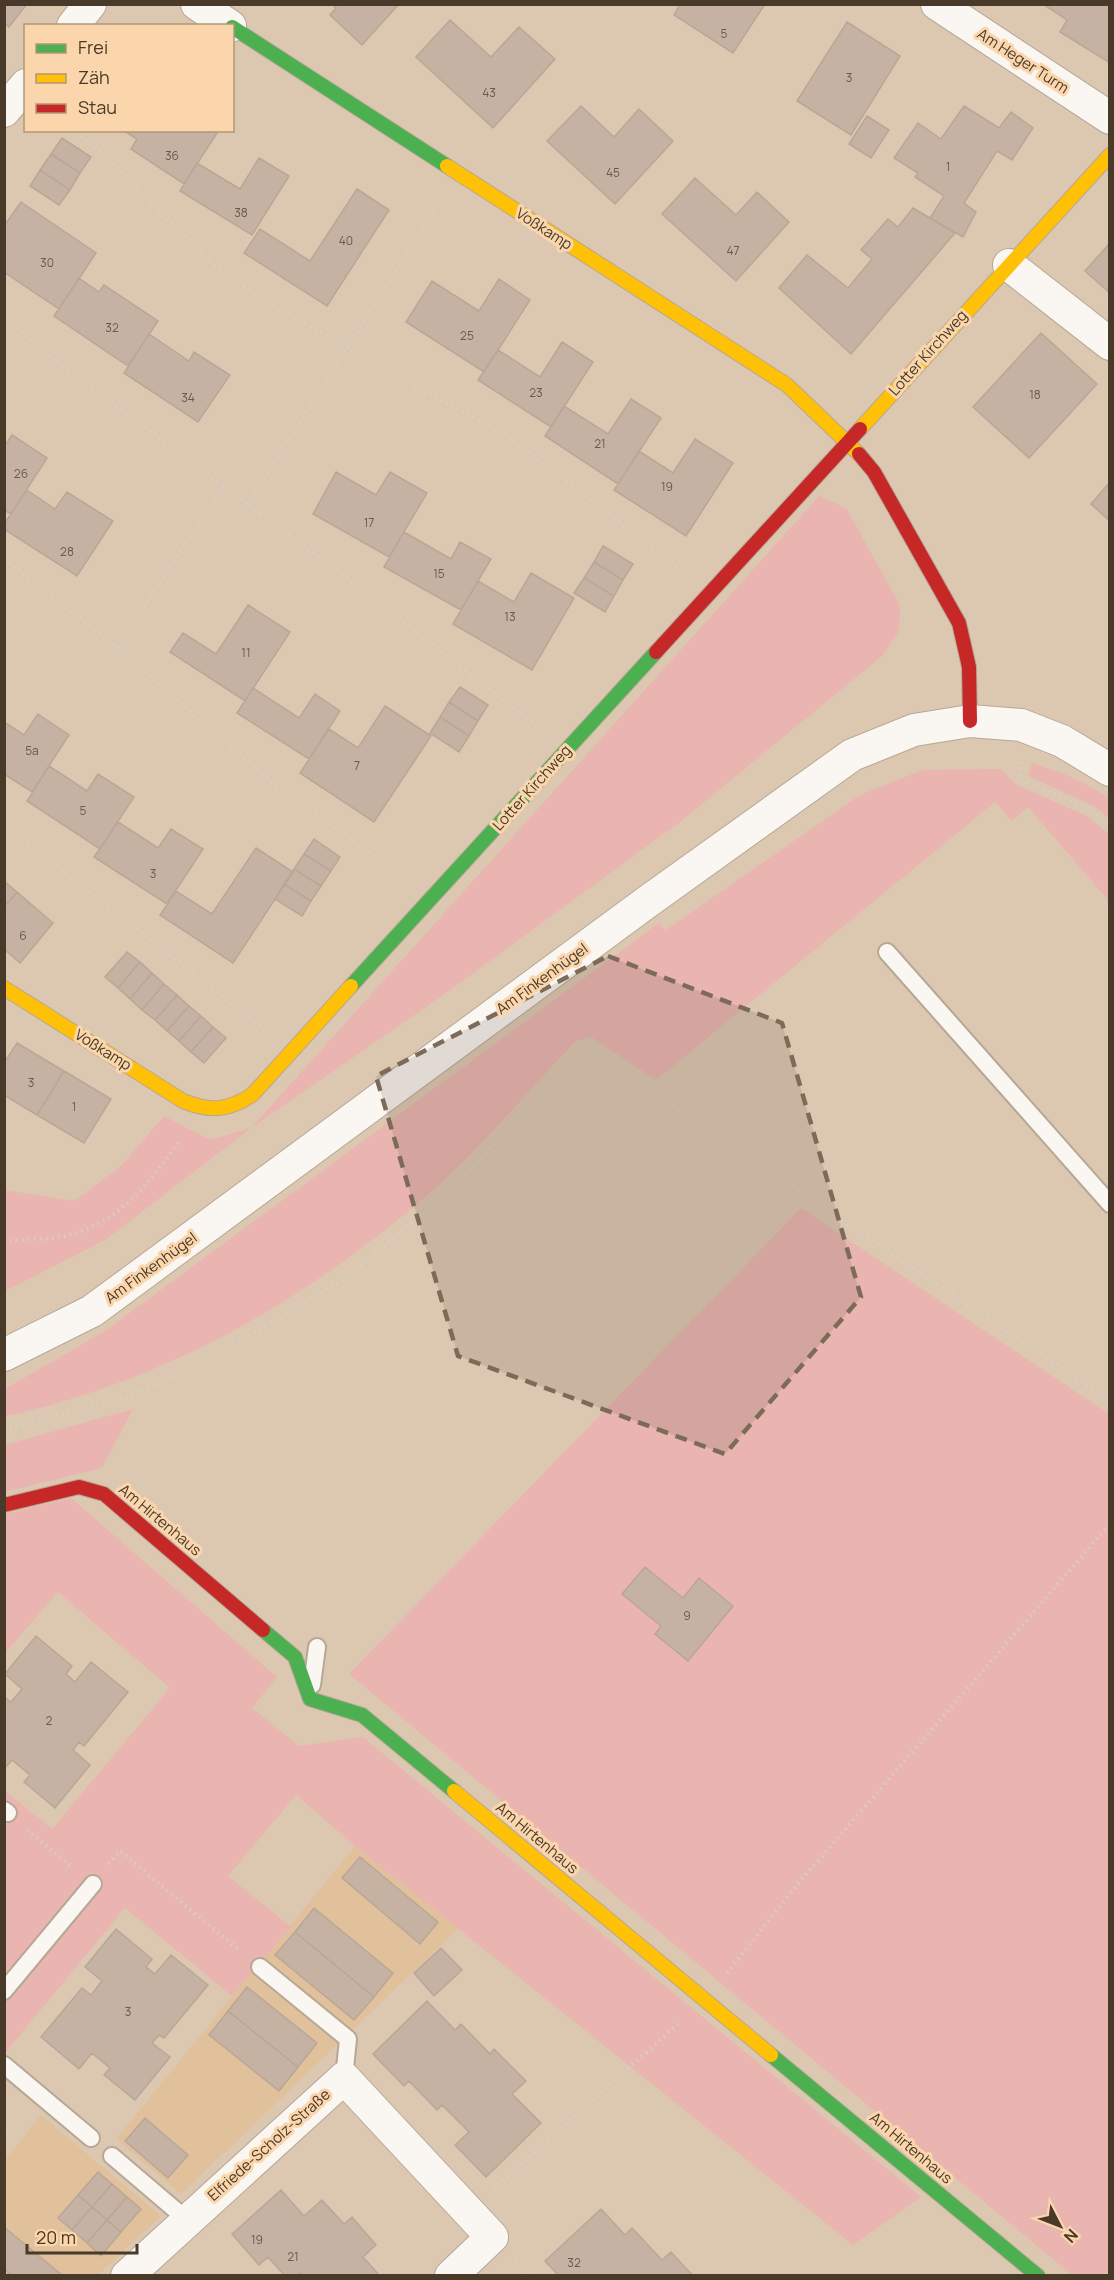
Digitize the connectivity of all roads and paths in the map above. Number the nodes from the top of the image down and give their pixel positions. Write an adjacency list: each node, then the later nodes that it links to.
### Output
1 (90, 4): 4 (street)
2 (197, 4): 5 (street, Voßkamp)
3 (937, 4): 9 (street, Am Heger Turm)
4 (75, 24)
5 (228, 24)
6 (234, 28): 12 (street, Voßkamp)
7 (24, 87): 8 (street)
8 (4, 111)
9 (1110, 118)
10 (73, 132): 16 (path)
11 (1110, 155): 13 (street, Lotter Kirchweg)
12 (458, 174): 16 (path); 17 (street, Voßkamp)
13 (1009, 265): 15 (street); 17 (street, Lotter Kirchweg)
14 (4, 315): 18 (path)
15 (1110, 344)
16 (345, 347): 19 (path); 21 (path)
17 (848, 442): 21 (street, Lotter Kirchweg); 23 (street)
18 (224, 486): 19 (path); 22 (path)
19 (248, 504): 25 (path)
20 (4, 559): 22 (path)
21 (710, 593): 25 (street, Lotter Kirchweg)
22 (117, 647): 29 (path)
23 (970, 721): 24 (street, Am Finkenhügel); 36 (street, Am Finkenhügel)
24 (1021, 725): 26 (street, Am Finkenhügel); 28 (path)
25 (567, 750): 29 (street, Lotter Kirchweg)
26 (1110, 770)
27 (4, 825): 32 (path)
28 (1110, 825)
29 (430, 900): 32 (street, Lotter Kirchweg)
30 (887, 952): 34 (lane)
31 (4, 988): 33 (street, Voßkamp)
32 (292, 1051): 33 (street, Lotter Kirchweg)
33 (203, 1110): 35 (path)
34 (1110, 1204)
35 (4, 1241)
36 (4, 1354)
37 (1110, 1401): 38 (path)
38 (4, 1430)
39 (4, 1505): 42 (street, Am Hirtenhaus)
40 (1110, 1524): 47 (path)
41 (317, 1647): 42 (lane)
42 (310, 1699): 47 (street, Am Hirtenhaus)
43 (6, 1812): 44 (path)
44 (93, 1884): 45 (path); 46 (lane)
45 (260, 1967): 49 (lane)
46 (4, 1991)
47 (706, 1999): 52 (path); 56 (street, Am Hirtenhaus)
48 (4, 2064): 50 (lane)
49 (345, 2078): 52 (street, Elfriede-Scholz-Straße); 53 (street, Elfriede-Scholz-Straße)
50 (91, 2138)
51 (112, 2156): 53 (lane)
52 (469, 2212): 55 (street, Elfriede-Scholz-Straße)
53 (186, 2219): 54 (street, Elfriede-Scholz-Straße)
54 (127, 2276)
55 (451, 2276)
56 (1038, 2276)

